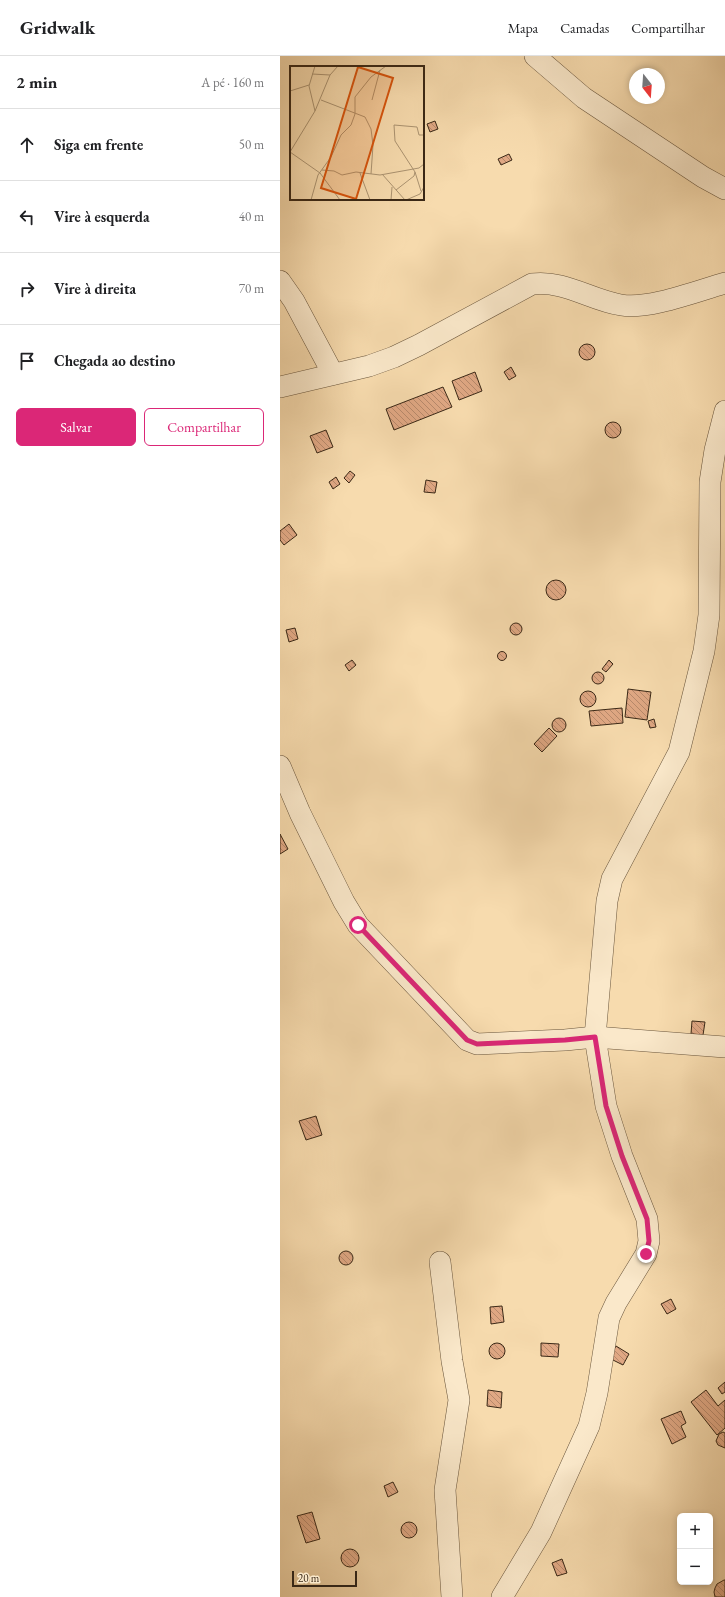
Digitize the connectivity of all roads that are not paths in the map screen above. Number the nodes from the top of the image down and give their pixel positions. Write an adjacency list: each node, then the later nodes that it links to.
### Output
1 (535, 56): 2 (street)
2 (725, 189)
3 (280, 281): 5 (street)
4 (725, 283): 5 (street)
5 (333, 374): 6 (street)
6 (280, 387)
7 (725, 410): 9 (street)
8 (280, 766): 9 (street)
9 (595, 1037): 10 (street); 13 (street)
10 (725, 1047)
11 (440, 1262): 12 (street)
12 (452, 1597)
13 (502, 1597)

